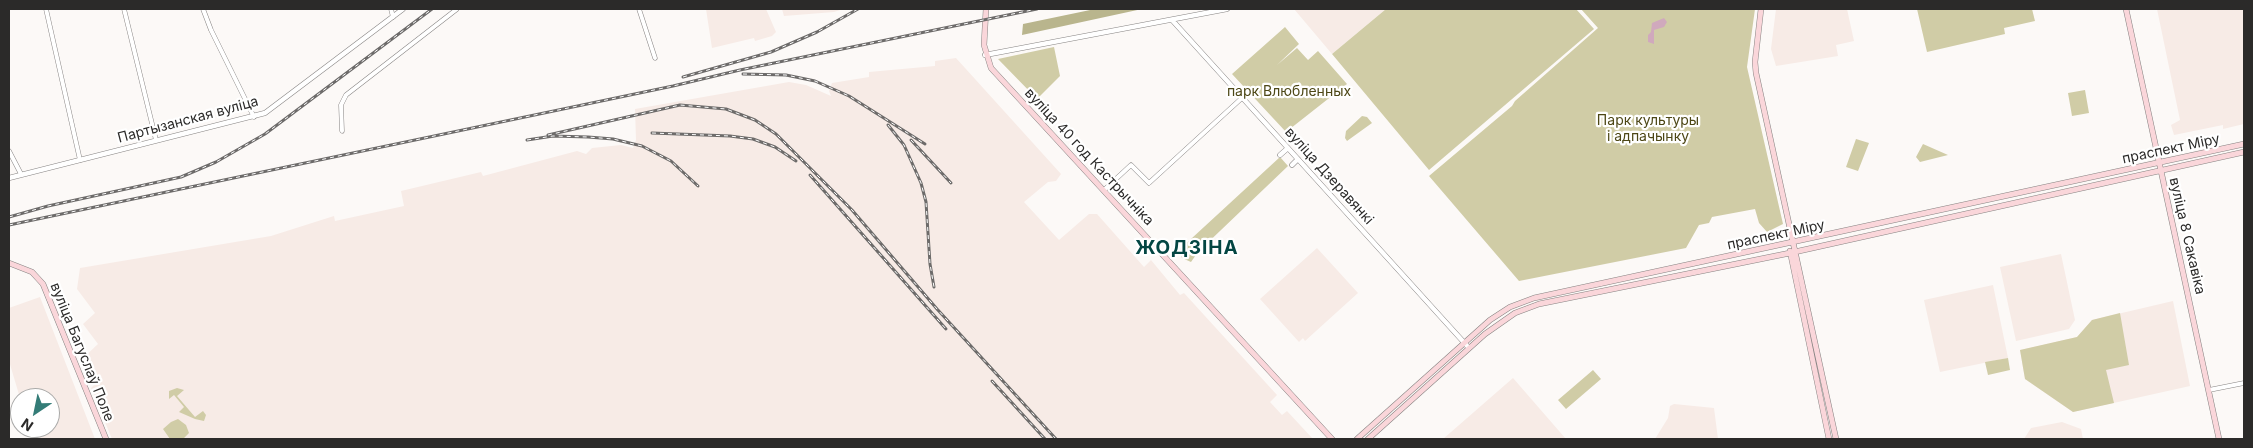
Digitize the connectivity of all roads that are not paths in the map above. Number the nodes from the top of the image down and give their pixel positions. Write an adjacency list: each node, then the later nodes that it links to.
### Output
1 (46, 9): 26 (street)
2 (124, 9): 19 (street)
3 (203, 9): 17 (street)
4 (391, 9): 12 (street)
5 (403, 9): 12 (street, Партызанская вуліца)
6 (457, 9): 18 (street)
7 (639, 9): 15 (street)
8 (986, 9): 14 (main road)
9 (1227, 9): 13 (street)
10 (1761, 9): 37 (main road)
11 (2126, 9): 27 (main road, вуліца 8 Сакавіка)
12 (393, 17): 17 (street, Партызанская вуліца)
13 (1172, 20): 14 (street); 16 (street, вуліца Дзеравянкі)
14 (985, 55): 33 (main road, вуліца 40 год Кастрычніка)
15 (655, 58)
16 (1243, 97): 21 (street, вуліца Дзеравянкі); 33 (street)
17 (254, 117): 19 (street, Партызанская вуліца)
18 (342, 131)
19 (156, 140): 26 (street, Партызанская вуліца)
20 (2244, 144): 27 (main road, праспект Міру)
21 (1288, 148): 24 (street); 25 (street, вуліца Дзеравянкі)
22 (9, 151): 30 (street)
23 (2244, 152): 29 (main road, праспект Міру)
24 (1280, 155)
25 (1298, 159): 28 (street); 43 (street, вуліца Дзеравянкі)
26 (80, 160): 30 (street, Партызанская вуліца)
27 (2159, 163): 29 (main road, вуліца 8 Сакавіка); 32 (main road, праспект Міру)
28 (1292, 165)
29 (2160, 170): 34 (main road, праспект Міру); 46 (main road, вуліца 8 Сакавіка)
30 (21, 174): 31 (street, Партызанская вуліца)
31 (9, 178)
32 (2049, 187): 34 (main road); 35 (main road, праспект Міру)
33 (1104, 190): 50 (main road, вуліца 40 год Кастрычніка)
34 (2051, 194): 36 (main road, праспект Міру)
35 (1939, 211): 36 (main road); 37 (main road, праспект Міру)
36 (1940, 218): 38 (main road, праспект Міру)
37 (1792, 243): 38 (main road); 39 (main road); 41 (main road, праспект Міру)
38 (1797, 251): 39 (main road, праспект Міру); 54 (main road)
39 (1790, 253): 42 (main road, праспект Міру); 53 (main road)
40 (9, 263): 49 (main road, вуліца Багуслаў Поле)
41 (1660, 271): 42 (main road); 43 (main road, праспект Міру)
42 (1662, 278): 44 (main road, праспект Міру)
43 (1464, 342): 44 (street, вуліца Дзеравянкі); 47 (main road, праспект Міру)
44 (1469, 348): 48 (main road, праспект Міру)
45 (2244, 383): 46 (street)
46 (2209, 390): 55 (main road, вуліца 8 Сакавіка)
47 (1373, 426): 48 (main road); 51 (main road, праспект Міру)
48 (1377, 431): 52 (main road, праспект Міру)
49 (106, 439)
50 (1332, 439)
51 (1357, 439)
52 (1368, 439)
53 (1829, 439)
54 (1836, 439)
55 (2219, 439)

